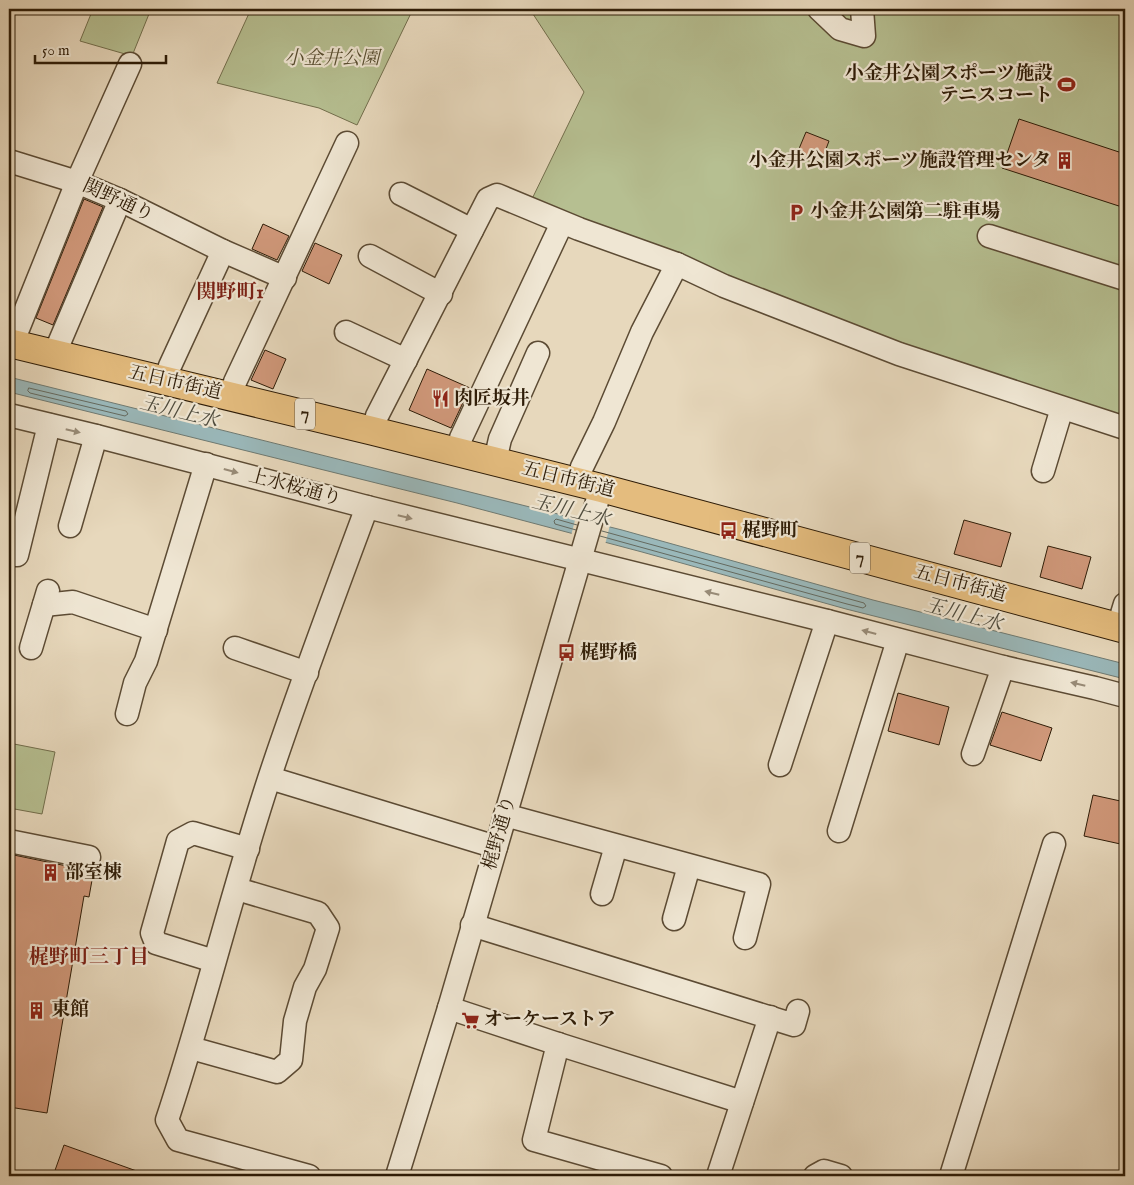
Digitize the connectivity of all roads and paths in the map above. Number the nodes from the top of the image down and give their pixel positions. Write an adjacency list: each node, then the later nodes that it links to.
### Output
1 (819, 9): 2 (street)
2 (862, 9)
3 (130, 64): 6 (street)
4 (348, 142): 15 (street)
5 (9, 161): 6 (street, 関野通り)
6 (77, 182): 8 (street, 関野通り); 19 (street)
7 (400, 194): 10 (street)
8 (120, 200): 12 (street, 関野通り); 21 (street)
9 (562, 222): 10 (street); 14 (street); 31 (street)
10 (472, 230): 17 (street)
11 (989, 236): 16 (street)
12 (223, 251): 15 (street, 関野通り); 23 (street)
13 (370, 256): 17 (street)
14 (677, 264): 25 (street); 35 (street, 梶野通り)
15 (285, 278): 24 (street)
16 (1125, 279)
17 (440, 294): 22 (street)
18 (346, 332): 22 (street)
19 (10, 343): 21 (main road, 五日市街道 / 7)
20 (538, 353): 32 (street)
21 (54, 355): 23 (main road, 五日市街道 / 7)
22 (406, 360): 29 (street)
23 (166, 380): 24 (main road, 五日市街道 / 7)
24 (231, 396): 29 (main road, 五日市街道 / 7)
25 (1062, 408): 28 (street); 34 (street)
26 (9, 415): 27 (street, 上水桜通り)
27 (49, 425): 30 (street, 上水桜通り, one-way to 30); 38 (street)
28 (1125, 428)
29 (374, 430): 31 (main road, 五日市街道 / 7)
30 (96, 436): 33 (street, 上水桜通り); 37 (street)
31 (458, 452): 32 (main road, 五日市街道 / 7)
32 (495, 461): 35 (main road, 五日市街道 / 7)
33 (206, 464): 36 (street, 上水桜通り, one-way to 36); 42 (street)
34 (1043, 471)
35 (589, 486): 39 (street, 梶野通り); 40 (main road, 五日市街道 / 7)
36 (367, 508): 39 (street, 上水桜通り, one-way to 39); 47 (street)
37 (70, 526)
38 (17, 555)
39 (582, 555): 41 (street, 上水桜通り, one-way to 39); 53 (street, 梶野通り)
40 (1123, 620)
41 (827, 621): 43 (street, 上水桜通り, one-way to 41); 51 (street)
42 (156, 630): 44 (street); 49 (street)
43 (898, 640): 46 (street, 上水桜通り); 54 (street)
44 (31, 648)
45 (235, 648): 47 (street)
46 (1003, 667): 48 (street, 上水桜通り, one-way to 46); 50 (street)
47 (307, 673): 52 (street)
48 (1125, 696)
49 (127, 714)
50 (973, 754)
51 (780, 765)
52 (270, 778): 58 (street); 59 (street)
53 (505, 815): 57 (street); 58 (street, 梶野通り)
54 (839, 831)
55 (9, 841): 60 (street)
56 (1054, 844): 78 (street)
57 (616, 846): 61 (street); 63 (street)
58 (496, 847): 65 (street, 梶野通り)
59 (248, 849): 62 (street); 67 (street)
60 (89, 858)
61 (689, 866): 64 (street); 66 (street)
62 (237, 888): 67 (street); 72 (street)
63 (602, 894)
64 (674, 919)
65 (472, 925): 68 (street, 梶野通り); 70 (street)
66 (745, 938)
67 (214, 961): 72 (street)
68 (449, 1008): 71 (street); 75 (street, 梶野通り)
69 (798, 1011): 70 (street)
70 (770, 1017): 73 (street)
71 (558, 1044): 73 (street); 76 (street)
72 (191, 1048): 74 (street)
73 (742, 1102): 77 (street)
74 (309, 1176)
75 (397, 1176)
76 (661, 1176)
77 (718, 1176)
78 (951, 1176)

